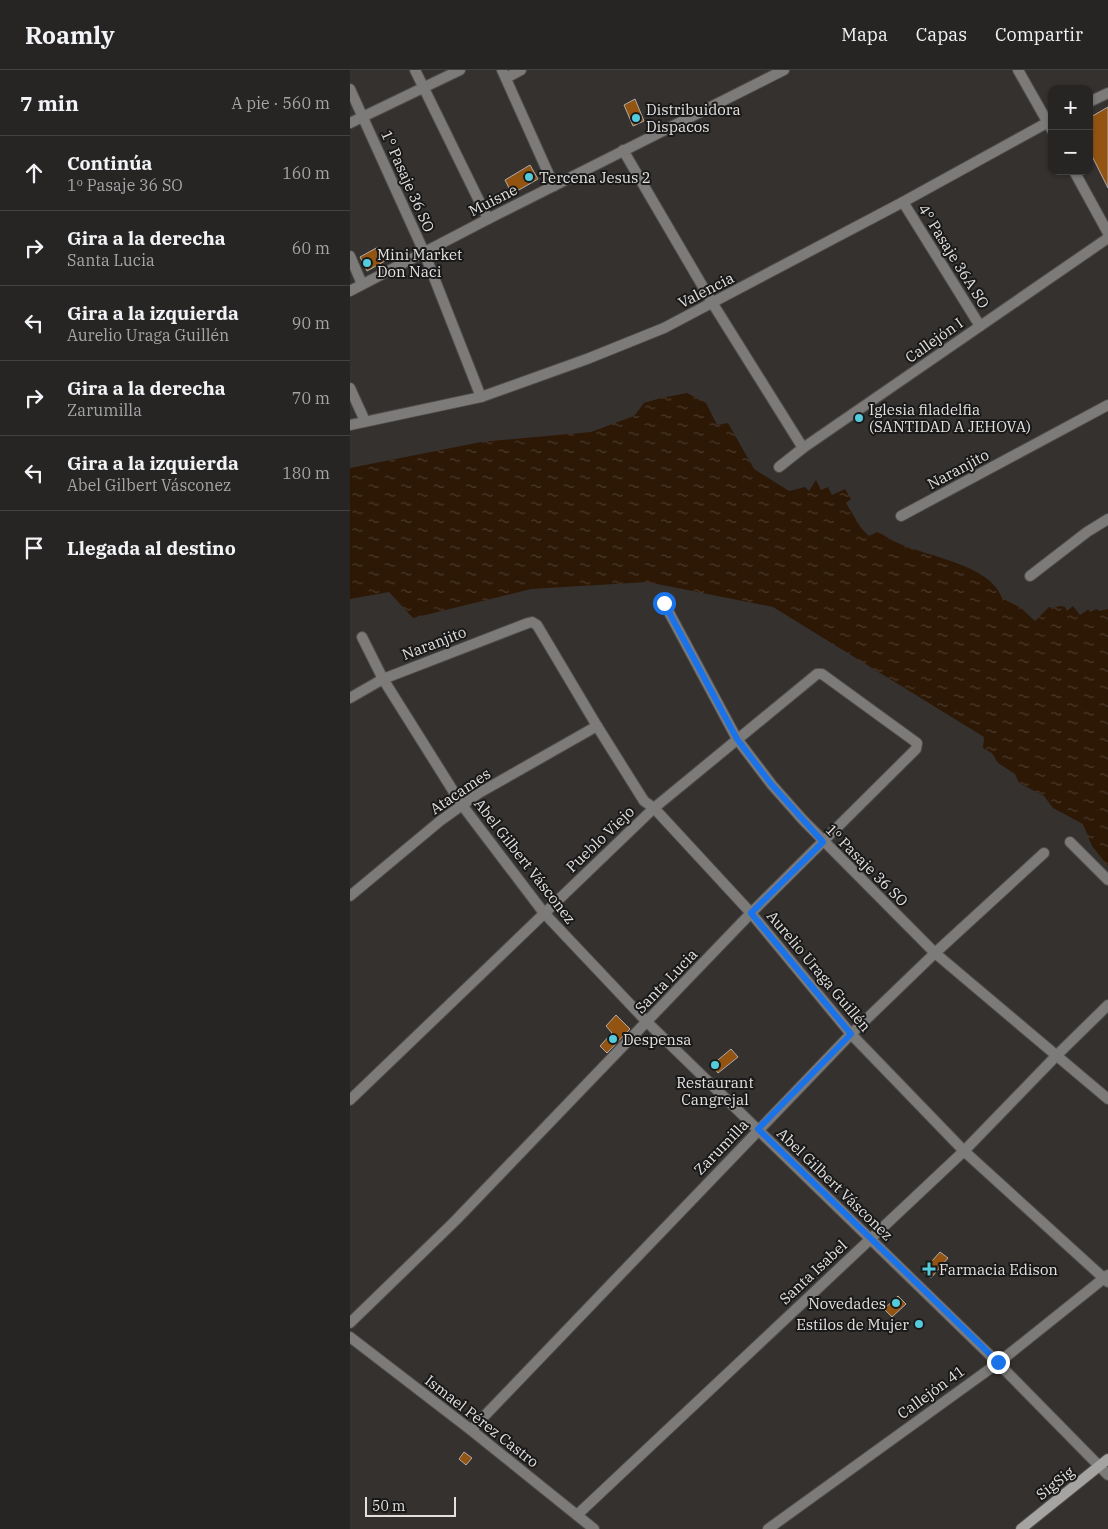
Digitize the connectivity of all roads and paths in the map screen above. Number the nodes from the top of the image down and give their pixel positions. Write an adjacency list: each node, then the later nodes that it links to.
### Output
1 (415, 70): 7 (street)
2 (460, 70): 7 (street)
3 (521, 70): 6 (street)
4 (784, 70): 15 (street, Muisne)
5 (1018, 70): 12 (street)
6 (504, 74): 17 (street)
7 (423, 87): 11 (street); 19 (street)
8 (350, 89): 11 (street, 1° Pasaje 36 SO)
9 (1108, 93): 10 (street)
10 (1093, 100)
11 (363, 116): 13 (street); 22 (street, 1° Pasaje 36 SO)
12 (1048, 121)
13 (350, 123)
14 (1048, 125): 18 (street, Valencia)
15 (623, 150): 17 (street, Muisne); 26 (street)
16 (1076, 175): 20 (street)
17 (554, 186): 19 (street, Muisne)
18 (903, 202): 26 (street, Valencia); 27 (street, 4° Pasaje 36A SO)
19 (488, 219): 22 (street, Muisne)
20 (1108, 233)
21 (1108, 238): 27 (street, Callejón I)
22 (424, 252): 24 (street, Muisne); 29 (street, 1° Pasaje 36 SO)
23 (350, 256): 24 (street)
24 (362, 284): 25 (street, Muisne)
25 (350, 291)
26 (713, 304): 29 (street, Valencia); 33 (street)
27 (980, 326): 33 (street, Callejón I)
28 (350, 388): 31 (street)
29 (481, 397): 31 (street, Valencia)
30 (1108, 405): 35 (street, Naranjito)
31 (365, 421): 32 (street, Valencia)
32 (350, 425)
33 (803, 448): 34 (street, Callejón I)
34 (779, 467)
35 (901, 516)
36 (1108, 519): 37 (street)
37 (1030, 576)
38 (664, 603): 44 (street, 1º Pasaje 36 SO)
39 (532, 622): 41 (street, Naranjito); 43 (street, Aurelio Uraga Guillén)
40 (362, 637): 41 (street, Abel Gilbert Vásconez)
41 (383, 679): 42 (street, Naranjito); 46 (street, Abel Gilbert Vásconez)
42 (350, 698)
43 (597, 726): 46 (street, Atacames); 47 (street, Aurelio Uraga Guillén)
44 (737, 739): 45 (street, Pueblo Viejo); 47 (street, Pueblo Viejo); 48 (street, 1º Pasaje 36 SO)
45 (918, 745): 48 (street, Santa Lucia)
46 (462, 805): 52 (street, Atacames); 53 (street, Abel Gilbert Vásconez)
47 (654, 808): 53 (street, Pueblo Viejo); 54 (street, Aurelio Uraga Guillén)
48 (823, 842): 54 (street, Santa Lucia); 55 (street, 1º Pasaje 36 SO)
49 (1070, 842): 51 (street)
50 (1044, 853): 55 (street, Zarumilla)
51 (1108, 880)
52 (350, 896)
53 (544, 913): 57 (street, Abel Gilbert Vásconez); 61 (street, Pueblo Viejo)
54 (751, 913): 57 (street, Santa Lucia); 58 (street, Aurelio Uraga Guillén)
55 (935, 953): 58 (street, Zarumilla); 59 (street, 1º Pasaje 36 SO)
56 (1108, 1005): 59 (street, Santa Isabel)
57 (647, 1022): 62 (street, Abel Gilbert Vásconez); 66 (street, Santa Lucia)
58 (851, 1034): 62 (street, Zarumilla); 63 (street, Aurelio Uraga Guillén)
59 (1057, 1055): 60 (street, 1º Pasaje 36 SO); 63 (street, Santa Isabel)
60 (1108, 1099)
61 (350, 1100)
62 (758, 1129): 64 (street, Abel Gilbert Vásconez); 69 (street, Zarumilla)
63 (964, 1151): 64 (street, Santa Isabel); 65 (street, Aurelio Uraga Guillén)
64 (870, 1239): 68 (street, Abel Gilbert Vásconez); 72 (street, Santa Isabel)
65 (1107, 1279): 68 (street, Callejón 41)
66 (350, 1323)
67 (350, 1338): 69 (street, Ismael Pérez Castro)
68 (998, 1362): 70 (street, Abel Gilbert Vásconez); 74 (street, Callejón 41)
69 (471, 1430): 72 (street, Ismael Pérez Castro)
70 (1104, 1463): 71 (street, Abel Gilbert Vásconez); 75 (street, SigSig)
71 (1108, 1475)
72 (577, 1516): 73 (street, Ismael Pérez Castro)
73 (594, 1529)
74 (768, 1529)
75 (1021, 1529)

